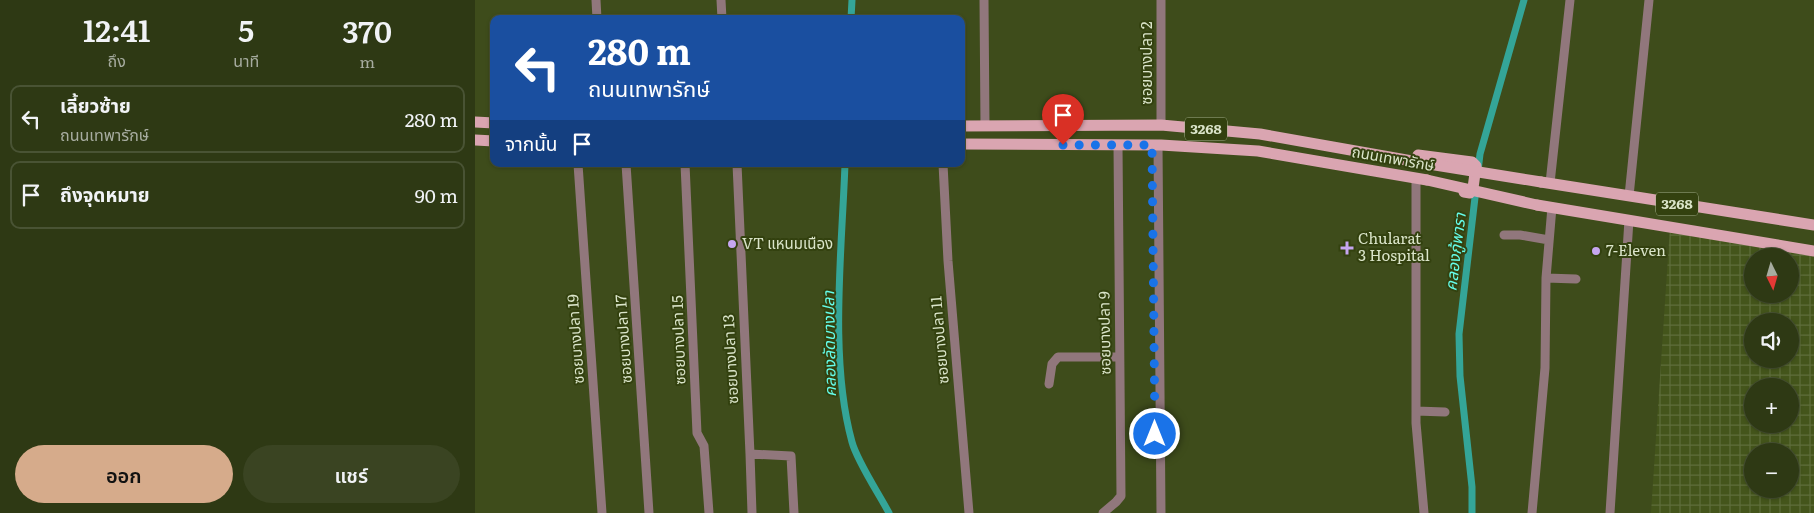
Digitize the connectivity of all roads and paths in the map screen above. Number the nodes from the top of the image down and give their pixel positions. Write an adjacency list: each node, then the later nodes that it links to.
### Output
1 (595, 0): 7 (street)
2 (721, 0): 8 (street)
3 (984, 0): 13 (street)
4 (1161, 0): 12 (street, ซอยบางปลา 2)
5 (1570, 0): 28 (street)
6 (1649, 0): 29 (street)
7 (597, 15)
8 (722, 15)
9 (475, 122): 10 (main road)
10 (490, 123)
11 (965, 124): 13 (main road, ถนนเทพารักษ์)
12 (1161, 125): 13 (main road, ถนนเทพารักษ์ / 3268); 21 (main road, ถนนเทพารักษ์ / 3268)
13 (983, 126)
14 (475, 140): 15 (main road)
15 (490, 141)
16 (965, 144): 17 (main road, ถนนเทพารักษ์ / 3268)
17 (988, 145): 18 (main road, ถนนเทพารักษ์ / 3268); 20 (main road)
18 (1119, 145): 19 (main road, ถนนเทพารักษ์ / 3268); 38 (street, ซอยบางปลา 9)
19 (1155, 145): 27 (main road, ถนนเทพารักษ์ / 3268); 50 (street); 51 (street)
20 (965, 148)
21 (1411, 161): 27 (main road); 28 (main road, ถนนเทพารักษ์ / 3268, bridge)
22 (578, 167): 43 (street, ซอยบางปลา 19)
23 (626, 167): 44 (street, ซอยบางปลา 17)
24 (685, 167): 45 (street, ซอยบางปลา 15)
25 (737, 167): 42 (street, ซอยบางปลา 13)
26 (943, 167): 48 (street, ซอยบางปลา 11)
27 (1420, 179): 30 (main road, ถนนเทพารักษ์ / 3268, bridge); 40 (street)
28 (1545, 182): 29 (main road, ถนนเทพารักษ์ / 3268)
29 (1629, 196): 32 (main road, ถนนเทพารักษ์ / 3268)
30 (1552, 207): 31 (main road, ถนนเทพารักษ์ / 3268); 34 (street)
31 (1629, 220): 35 (main road, ถนนเทพารักษ์ / 3268); 54 (street)
32 (1814, 225)
33 (1504, 235): 34 (street)
34 (1549, 240): 36 (street)
35 (1814, 251)
36 (1546, 278): 37 (street); 53 (street)
37 (1576, 279)
38 (1119, 357): 39 (street); 49 (street, ซอยบางปลา 9)
39 (1049, 384)
40 (1416, 411): 41 (street); 52 (street)
41 (1445, 412)
42 (750, 454): 46 (street, ซอยบางปลา 13); 47 (street)
43 (602, 513)
44 (649, 513)
45 (709, 513)
46 (752, 513)
47 (794, 513)
48 (969, 513)
49 (1103, 513)
50 (1155, 513)
51 (1161, 513)
52 (1424, 513)
53 (1531, 513)
54 (1610, 513)

